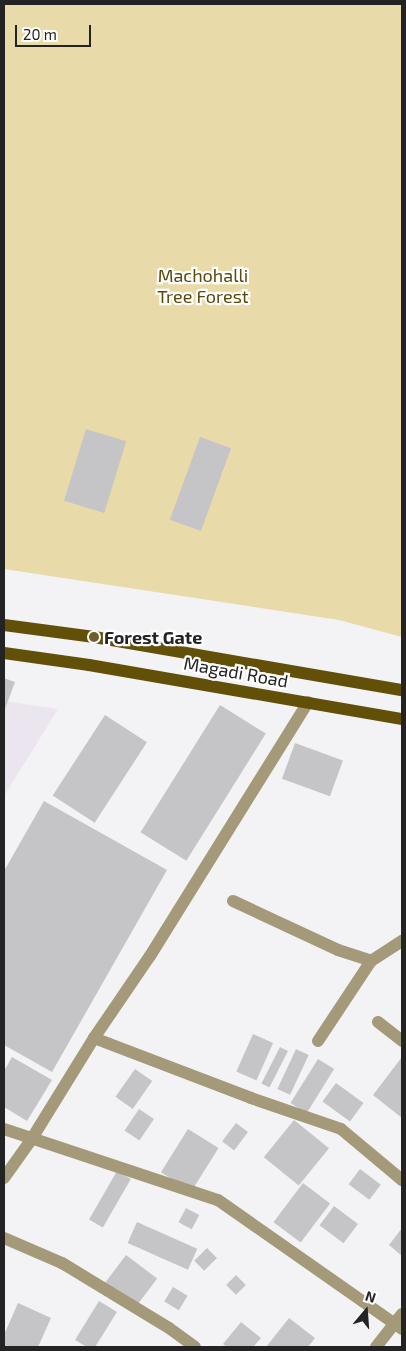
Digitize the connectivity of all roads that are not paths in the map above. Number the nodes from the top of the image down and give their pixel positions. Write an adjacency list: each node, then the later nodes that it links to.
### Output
1 (4, 625): 3 (main road, Magadi Road)
2 (4, 653): 4 (main road, Magadi Road)
3 (402, 690)
4 (308, 702): 5 (main road, Magadi Road); 10 (street)
5 (402, 719)
6 (233, 901): 8 (street)
7 (402, 941): 8 (street)
8 (371, 961): 12 (street)
9 (378, 1022): 11 (street)
10 (94, 1038): 14 (street); 16 (street)
11 (402, 1040)
12 (318, 1041)
13 (4, 1129): 14 (street)
14 (31, 1140): 15 (street); 18 (street)
15 (4, 1178)
16 (402, 1180)
17 (4, 1238): 19 (street)
18 (400, 1322): 20 (street)
19 (195, 1347)
20 (376, 1347)

